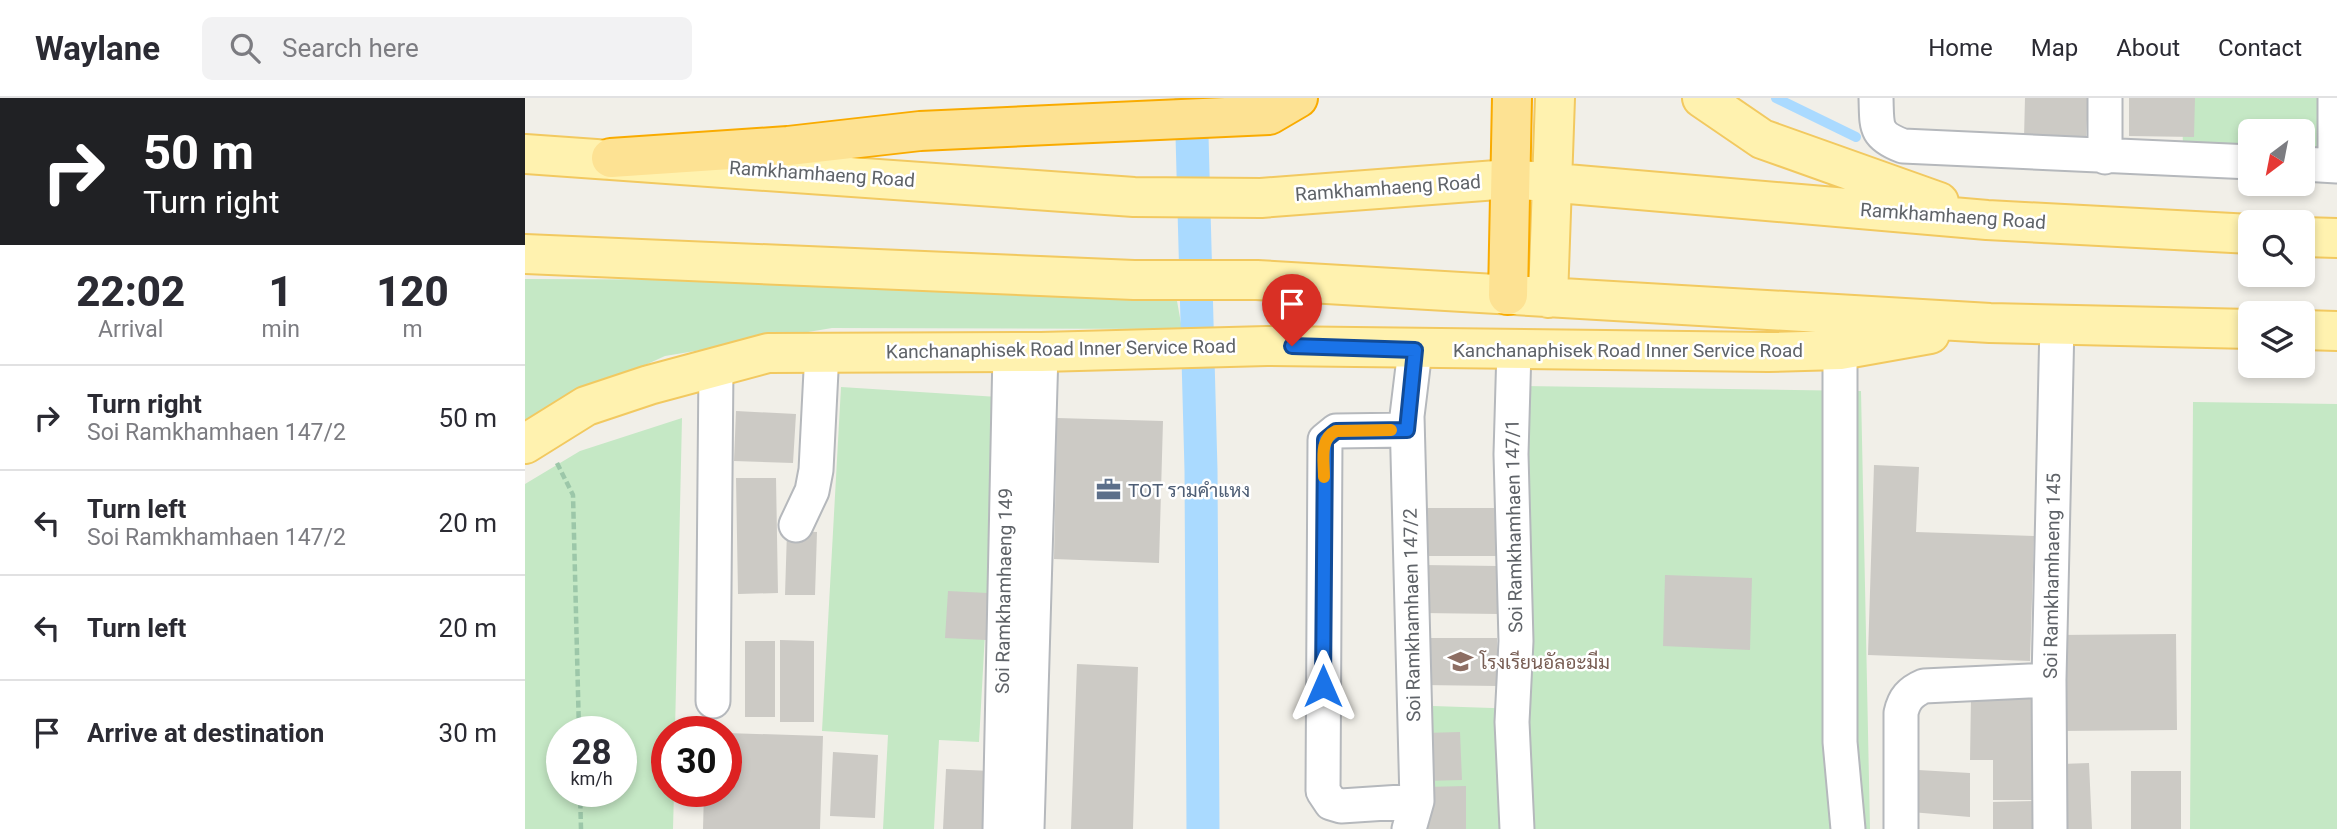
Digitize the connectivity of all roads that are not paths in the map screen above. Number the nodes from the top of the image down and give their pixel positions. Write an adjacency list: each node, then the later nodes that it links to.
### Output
1 (1512, 98): 13 (highway)
2 (1555, 98): 14 (main road)
3 (1702, 98): 15 (main road)
4 (1876, 98): 9 (street)
5 (2105, 98): 9 (street)
6 (2335, 98): 12 (street)
7 (1283, 106): 10 (highway)
8 (525, 154): 10 (main road, Ramkhamhaeng Road)
9 (2105, 157): 11 (street)
10 (611, 158): 13 (main road, Ramkhamhaeng Road)
11 (2238, 162)
12 (2325, 165)
13 (1510, 179): 14 (main road, Ramkhamhaeng Road); 20 (highway)
14 (1553, 181): 15 (main road, Ramkhamhaeng Road); 21 (main road)
15 (1987, 220): 16 (main road, Ramkhamhaeng Road)
16 (2238, 233)
17 (2315, 237): 18 (main road)
18 (2337, 238)
19 (525, 254): 20 (main road)
20 (1508, 295): 21 (main road)
21 (1548, 298): 22 (main road)
22 (1990, 323): 23 (main road); 29 (main road, Kanchanaphisek Road Inner Service Road)
23 (2057, 323): 24 (main road); 36 (street, Soi Ramkhamhaeng 145)
24 (2238, 329)
25 (2315, 330): 26 (main road)
26 (2337, 331)
27 (1514, 349): 28 (main road, Kanchanaphisek Road Inner Service Road); 29 (main road, Kanchanaphisek Road Inner Service Road); 41 (street, Soi Ramkhamhaen 147/1)
28 (1415, 350): 31 (main road, Kanchanaphisek Road Inner Service Road); 33 (street, Soi Ramkhamhaen 147/2)
29 (1840, 350): 42 (street)
30 (822, 351): 31 (main road, Kanchanaphisek Road Inner Service Road); 32 (main road, Kanchanaphisek Road Inner Service Road); 35 (street)
31 (1025, 352): 39 (street, Soi Ramkhamhaeng 149); 40 (street)
32 (716, 366): 34 (main road, Kanchanaphisek Road Inner Service Road); 37 (street)
33 (1407, 430): 38 (street, Soi Ramkhamhaen 147/2); 38 (street, Soi Ramkhamhaen 147/2)
34 (533, 439)
35 (796, 525)
36 (2049, 680): 43 (street); 44 (street, Soi Ramkhamhaeng 145)
37 (713, 701)
38 (1413, 815)
39 (1000, 829)
40 (1027, 829)
41 (1517, 829)
42 (1848, 829)
43 (1901, 829)
44 (2050, 829)

